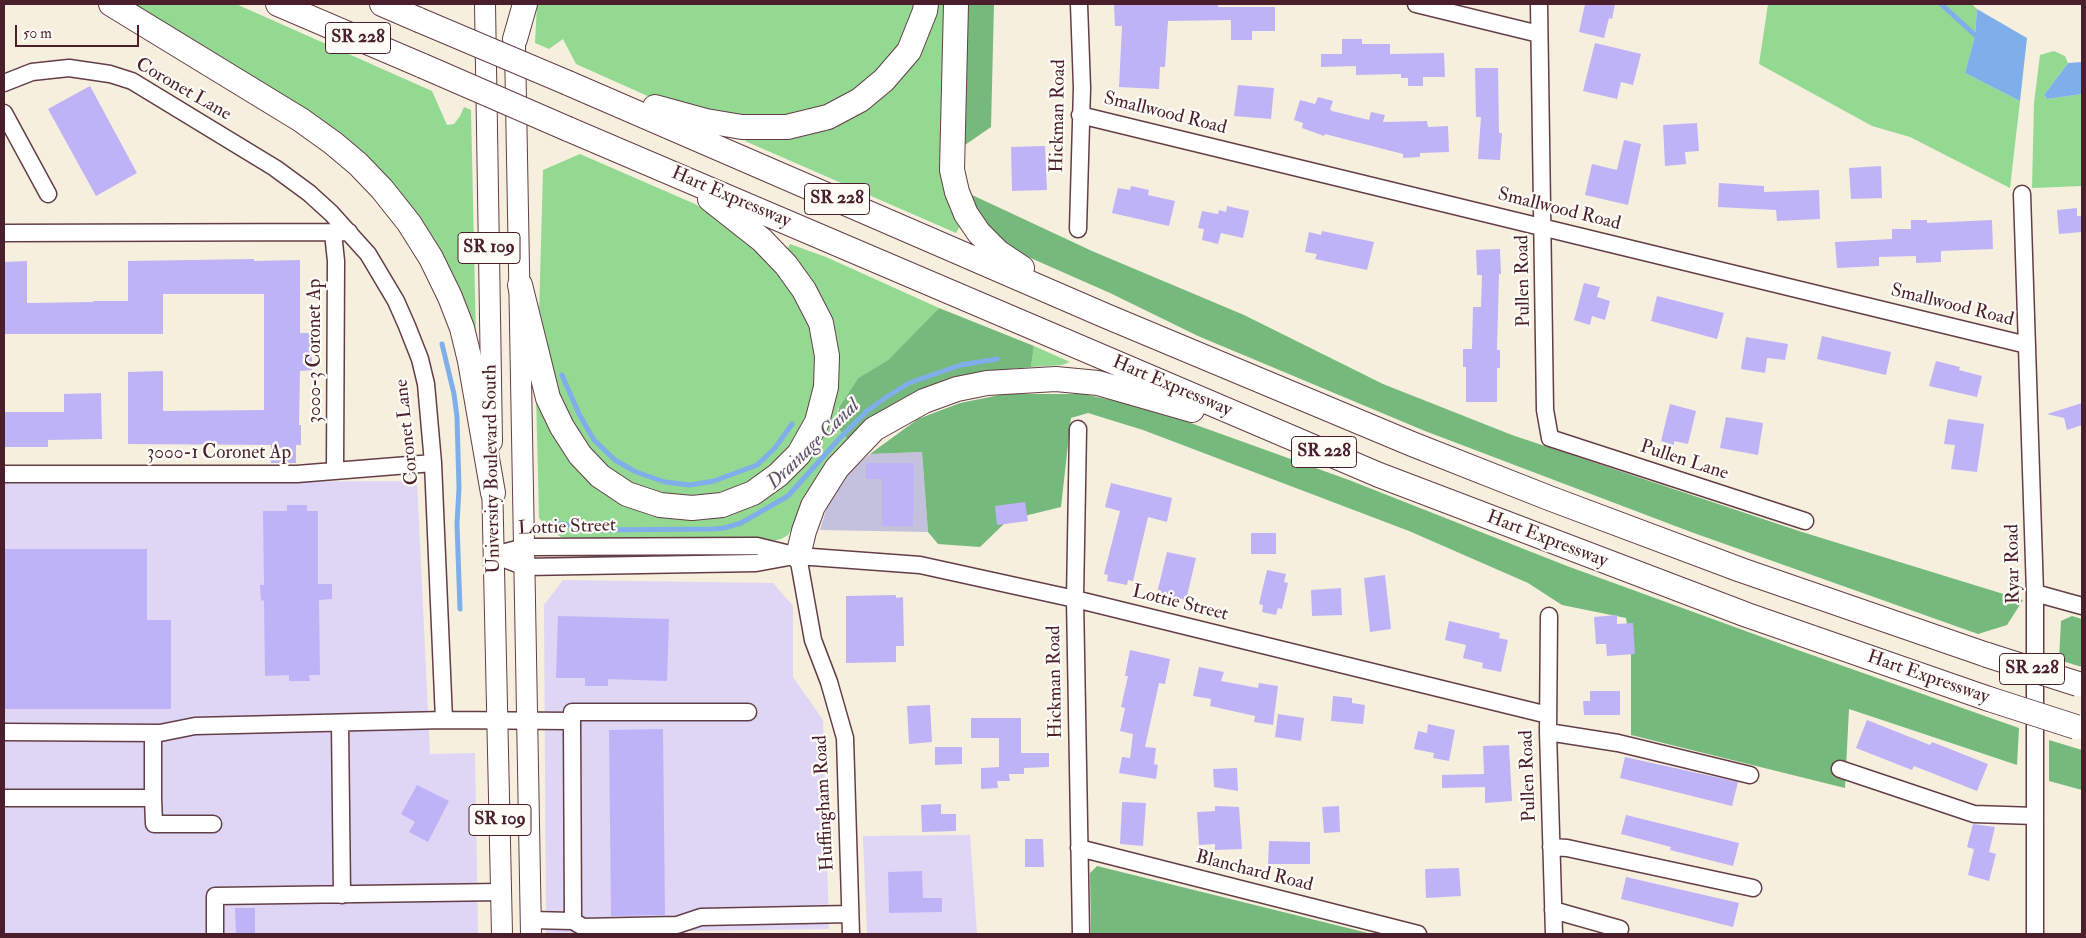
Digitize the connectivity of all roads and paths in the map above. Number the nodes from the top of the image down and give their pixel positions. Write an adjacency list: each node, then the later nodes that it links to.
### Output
1 (111, 4): 34 (highway)
2 (278, 4): 18 (highway, Hart Expressway / SR 228, bridge)
3 (382, 4): 15 (highway, SR 228, bridge)
4 (485, 4): 34 (main road, University Boulevard South / SR 109)
5 (514, 4): 13 (main road, University Boulevard South / SR 109)
6 (525, 4): 13 (highway)
7 (926, 4): 15 (highway)
8 (956, 4): 26 (highway)
9 (1079, 4): 17 (street, Hickman Road)
10 (1416, 4): 12 (street)
11 (1539, 4): 12 (street, Pullen Road)
12 (1540, 34): 21 (street, Pullen Road)
13 (515, 39): 25 (main road, University Boulevard South / SR 109)
14 (4, 83): 23 (street, Coronet Lane)
15 (568, 83): 26 (highway, SR 228)
16 (4, 113): 19 (street)
17 (1080, 115): 21 (street, Smallwood Road); 22 (street, Hickman Road)
18 (672, 172): 25 (highway); 30 (highway, Hart Expressway / SR 228)
19 (48, 194)
20 (2022, 194): 27 (street, Ryar Road)
21 (1544, 226): 27 (street, Smallwood Road); 29 (street, Pullen Road)
22 (1078, 229)
23 (341, 232): 24 (street); 31 (street, Coronet Lane); 32 (street, 3000-3 Coronet Ap)
24 (4, 233)
25 (520, 285): 36 (main road, University Boulevard South / SR 109)
26 (1106, 316): 44 (highway, SR 228, bridge)
27 (2027, 345): 40 (street, Ryar Road)
28 (1078, 429): 41 (street, Hickman Road)
29 (1550, 438): 35 (street, Pullen Lane)
30 (1299, 441): 38 (highway); 52 (highway, Hart Expressway / SR 228, bridge)
31 (433, 463): 32 (street, 3000-1 Coronet Ap); 47 (street, Coronet Lane)
32 (335, 470): 33 (street, 3000-1 Coronet Ap)
33 (4, 474)
34 (493, 493): 37 (main road, University Boulevard South / SR 109)
35 (1805, 521)
36 (525, 547): 37 (street, Lottie Street); 38 (street, Lottie Street); 39 (main road, University Boulevard South / SR 109)
37 (494, 554): 39 (street, Lottie Street); 48 (main road, University Boulevard South / SR 109)
38 (798, 556): 39 (street, Lottie Street); 41 (street, Lottie Street); 68 (street, Huffingham Road)
39 (525, 567): 49 (main road, University Boulevard South / SR 109)
40 (2035, 593): 42 (street); 60 (street, Ryar Road)
41 (1074, 599): 46 (street, Lottie Street); 63 (street, Hickman Road)
42 (2082, 606)
43 (1549, 616): 46 (street, Pullen Road)
44 (2080, 685)
45 (748, 712): 50 (street)
46 (1548, 715): 54 (street, Pullen Road)
47 (444, 720): 48 (street); 51 (street)
48 (498, 720): 49 (street); 65 (main road, University Boulevard South / SR 109)
49 (528, 721): 50 (street); 70 (main road, University Boulevard South / SR 109)
50 (572, 721): 69 (street)
51 (340, 724): 55 (street); 66 (street)
52 (2079, 728)
53 (4, 732): 55 (street)
54 (1548, 732): 57 (street); 62 (street, Pullen Road)
55 (153, 733): 59 (street)
56 (1840, 769): 60 (street)
57 (1750, 775)
58 (4, 798): 59 (street)
59 (153, 798): 61 (street)
60 (2035, 816): 78 (street, Ryar Road)
61 (213, 824)
62 (1551, 847): 64 (street); 67 (street, Pullen Road)
63 (1079, 848): 75 (street, Hickman Road); 76 (street, Blanchard Road)
64 (1754, 888)
65 (501, 892): 66 (street); 73 (main road, University Boulevard South / SR 109)
66 (342, 895): 72 (street)
67 (1553, 910): 71 (street); 77 (street, Pullen Road)
68 (850, 914): 69 (street); 74 (street, Huffingham Road)
69 (573, 920): 70 (street)
70 (531, 927)
71 (1620, 929)
72 (215, 934)
73 (502, 934)
74 (851, 934)
75 (1081, 934)
76 (1418, 934)
77 (1554, 934)
78 (2035, 934)

